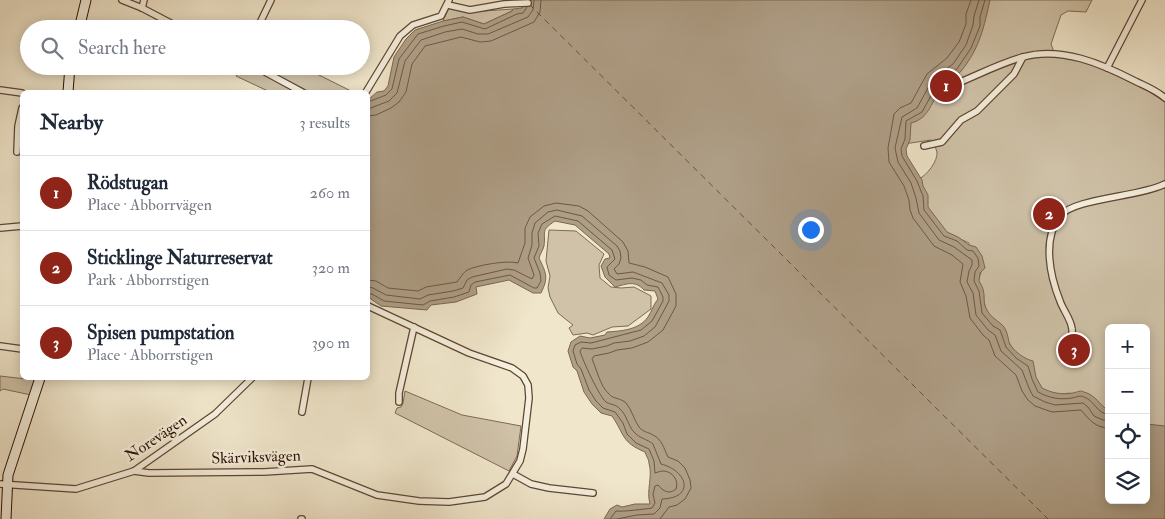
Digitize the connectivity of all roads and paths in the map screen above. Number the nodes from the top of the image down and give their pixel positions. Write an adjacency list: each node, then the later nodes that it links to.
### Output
1 (86, 0): 9 (street)
2 (122, 0): 8 (street)
3 (144, 0): 8 (street)
4 (271, 0): 11 (street)
5 (1142, 0): 13 (street)
6 (448, 2): 7 (street); 20 (street)
7 (528, 3)
8 (142, 8): 10 (street)
9 (81, 20)
10 (165, 20)
11 (261, 20)
12 (1023, 57): 13 (street); 16 (street); 24 (street)
13 (1107, 68): 22 (street)
14 (69, 75): 18 (street)
15 (271, 75): 19 (street)
16 (950, 85)
17 (0, 90): 21 (street)
18 (68, 90)
19 (298, 90)
20 (367, 90)
21 (20, 93)
22 (1165, 98)
23 (20, 117): 25 (street)
24 (924, 146)
25 (17, 152)
26 (1165, 184): 32 (street)
27 (20, 226): 28 (street)
28 (0, 228)
29 (370, 310): 30 (street, Skärviksvägen)
30 (414, 327): 37 (street); 40 (street, Skärviksvägen)
31 (0, 346): 33 (street)
32 (1065, 346)
33 (20, 349)
34 (39, 380): 41 (street)
35 (250, 380): 39 (street, Norevägen)
36 (308, 380): 38 (street)
37 (399, 402)
38 (302, 412)
39 (134, 471): 40 (street, Skärviksvägen); 41 (street, Norevägen)
40 (513, 474): 42 (street)
41 (4, 485): 43 (street)
42 (592, 493)
43 (6, 519)

